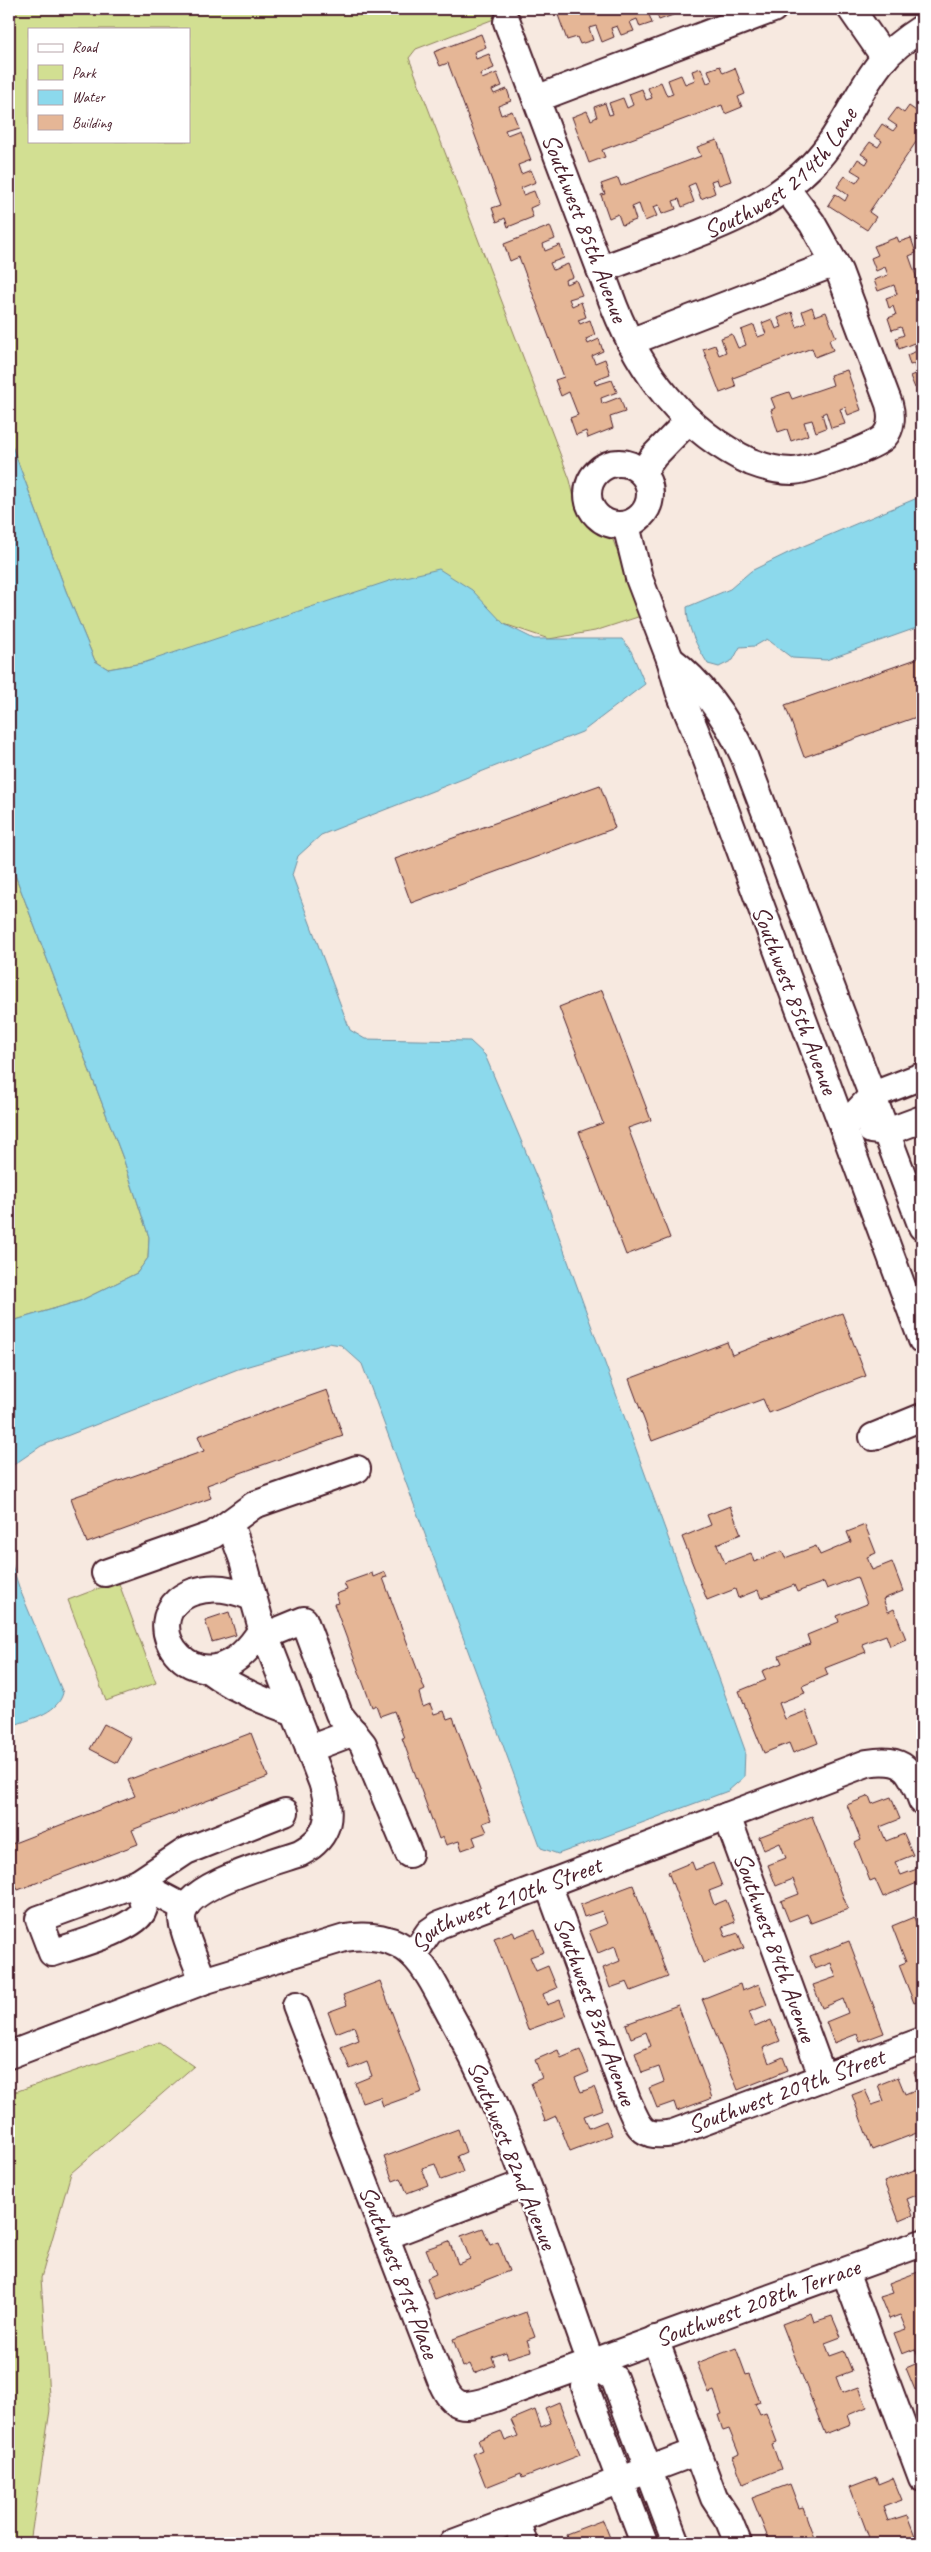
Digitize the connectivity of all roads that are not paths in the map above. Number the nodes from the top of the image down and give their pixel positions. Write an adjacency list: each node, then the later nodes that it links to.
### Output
1 (773, 9): 6 (street)
2 (851, 9): 5 (street)
3 (507, 22): 6 (street, Southwest 85th Avenue)
4 (922, 28): 5 (street, Southwest 214th Lane)
5 (885, 58): 7 (street, Southwest 214th Lane)
6 (536, 99): 9 (street, Southwest 85th Avenue)
7 (786, 188): 8 (street); 9 (street, Southwest 214th Lane)
8 (835, 263): 10 (street); 11 (street, Southwest 85th Avenue)
9 (600, 270): 10 (street, Southwest 85th Avenue)
10 (630, 342): 11 (street, Southwest 85th Avenue)
11 (689, 420): 12 (street)
12 (642, 473): 13 (street); 13 (street)
13 (626, 525): 14 (street, Southwest 85th Avenue)
14 (670, 659): 16 (street, Southwest 85th Avenue); 18 (street, Southwest 85th Avenue)
15 (922, 1076): 16 (street)
16 (873, 1095): 18 (street); 19 (street, Southwest 85th Avenue)
17 (922, 1119): 19 (street)
18 (843, 1127): 19 (street); 21 (street, Southwest 85th Avenue)
19 (887, 1132): 20 (street, Southwest 85th Avenue)
20 (922, 1227)
21 (922, 1340)
22 (922, 1417): 23 (street)
23 (872, 1437)
24 (357, 1469): 25 (street)
25 (230, 1524): 26 (street); 27 (street)
26 (105, 1572)
27 (252, 1597): 28 (street); 29 (street)
28 (264, 1632): 29 (street); 30 (street); 31 (street)
29 (207, 1669): 30 (street)
30 (295, 1712): 32 (street)
31 (354, 1732): 32 (street); 36 (street)
32 (309, 1749): 38 (street)
33 (922, 1801): 35 (street, Southwest 210th Street)
34 (286, 1812): 38 (street)
35 (727, 1816): 37 (street, Southwest 210th Street); 44 (street, Southwest 84th Avenue)
36 (409, 1854)
37 (548, 1884): 39 (street, Southwest 210th Street); 45 (street, Southwest 83rd Avenue)
38 (185, 1908): 40 (street)
39 (413, 1955): 40 (street, Southwest 210th Street); 46 (street, Southwest 82nd Avenue)
40 (203, 1981): 43 (street, Southwest 210th Street)
41 (296, 2005): 47 (street, Southwest 81st Place)
42 (922, 2040): 44 (street, Southwest 209th Street)
43 (9, 2054)
44 (823, 2078): 45 (street, Southwest 209th Street)
45 (648, 2134)
46 (525, 2183): 47 (street); 51 (street, Southwest 82nd Avenue)
47 (386, 2236): 51 (street, Southwest 81st Place)
48 (922, 2243): 49 (street, Southwest 208th Terrace)
49 (846, 2272): 50 (street, Southwest 208th Terrace); 54 (street)
50 (655, 2340): 51 (street, Southwest 208th Terrace); 52 (street)
51 (591, 2363): 53 (street); 55 (street)
52 (696, 2452): 53 (street); 60 (street)
53 (648, 2469): 55 (street); 59 (street)
54 (922, 2478)
55 (621, 2482): 56 (street); 58 (street)
56 (520, 2532): 57 (street)
57 (453, 2543)
58 (644, 2543)
59 (676, 2543)
60 (738, 2543)

